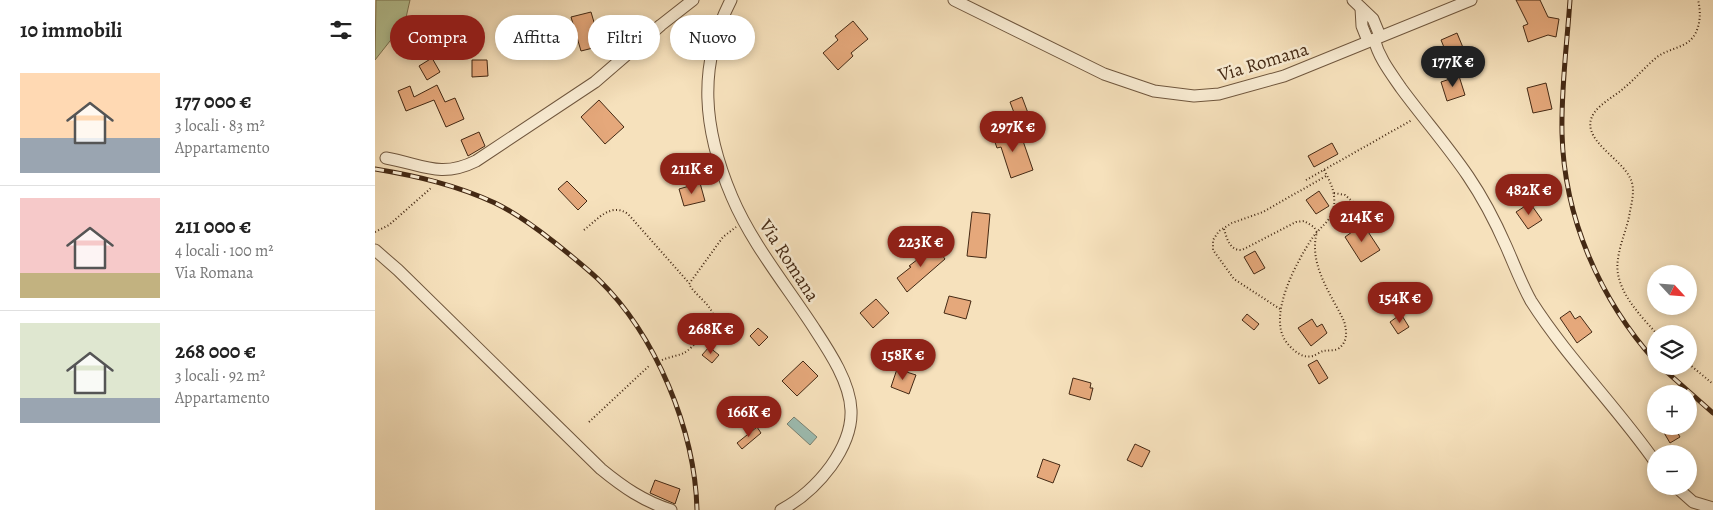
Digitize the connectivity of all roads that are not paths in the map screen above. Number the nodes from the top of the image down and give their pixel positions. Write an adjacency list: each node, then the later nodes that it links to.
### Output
1 (693, 0): 7 (street)
2 (731, 0): 15 (street, Via Romana)
3 (954, 0): 6 (street, Via Romana)
4 (1471, 0): 6 (street, Via Romana)
5 (1357, 4): 6 (street)
6 (1374, 38): 11 (street)
7 (385, 158)
8 (375, 250): 10 (street)
9 (375, 259): 10 (street)
10 (410, 283): 14 (street)
11 (1647, 451)
12 (1685, 495): 13 (street)
13 (1713, 508)
14 (671, 510)
15 (781, 510)

